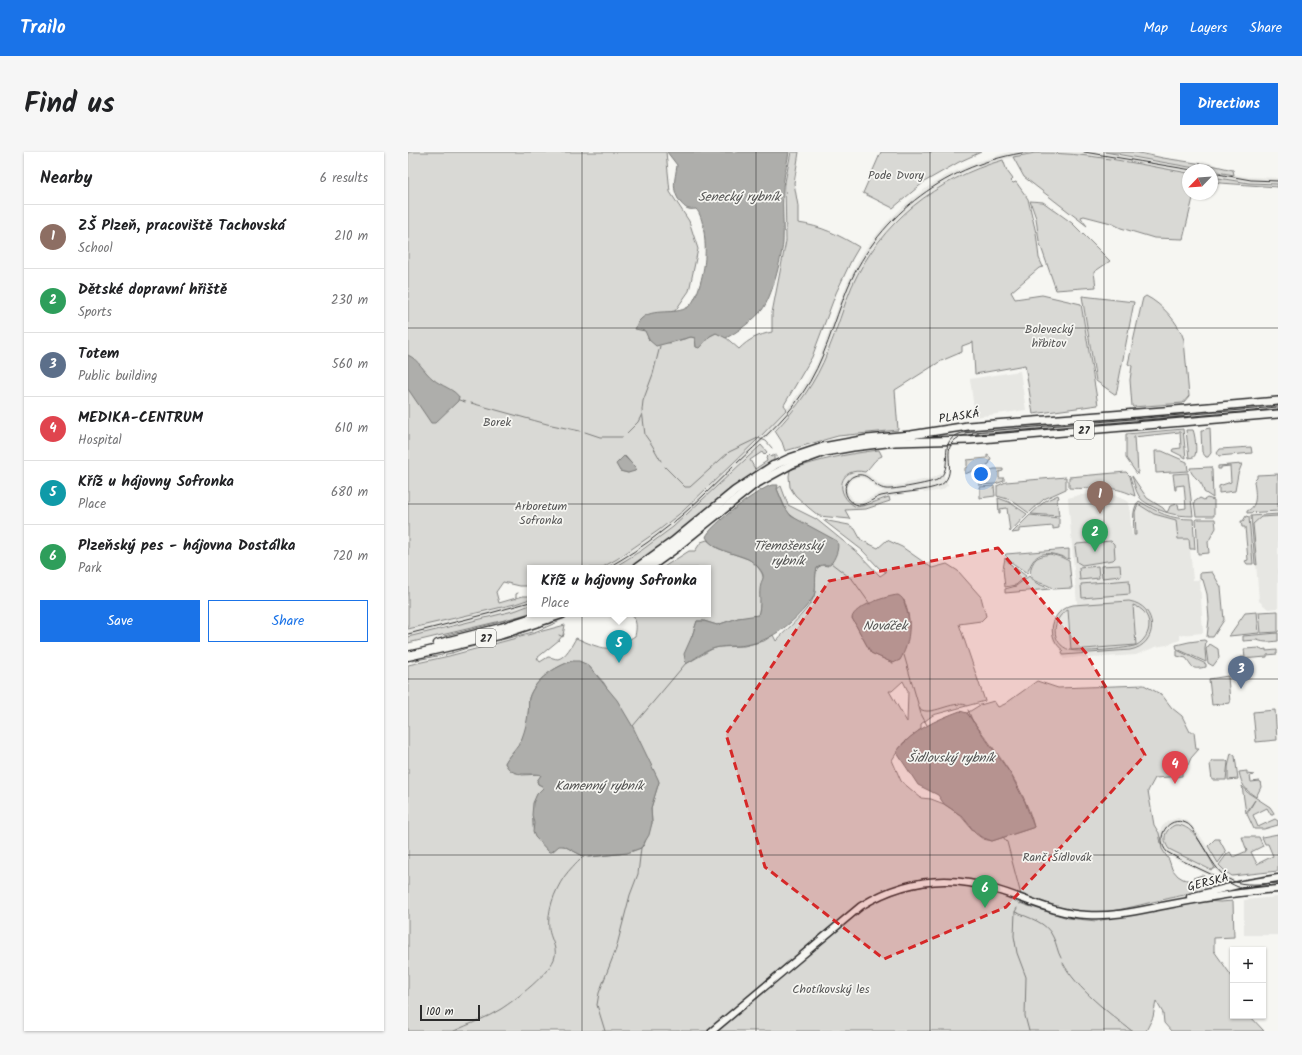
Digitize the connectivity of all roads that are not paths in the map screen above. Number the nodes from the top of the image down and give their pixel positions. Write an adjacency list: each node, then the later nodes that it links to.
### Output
1 (1278, 401): 3 (main road, PLASKÁ / 27)
2 (1278, 414): 4 (main road, PLASKÁ / 27)
3 (773, 466): 4 (highway, PLASKÁ / 27)
4 (675, 545): 5 (highway, 27); 6 (highway, 27)
5 (642, 565)
6 (652, 565)
7 (536, 617): 9 (highway, 27)
8 (553, 617): 10 (highway, 27)
9 (408, 651)
10 (408, 656)
11 (1278, 878): 13 (street, GERSKÁ)
12 (1278, 889): 13 (street, GERSKÁ)
13 (1144, 909): 14 (street, GERSKÁ)
14 (712, 1031)

